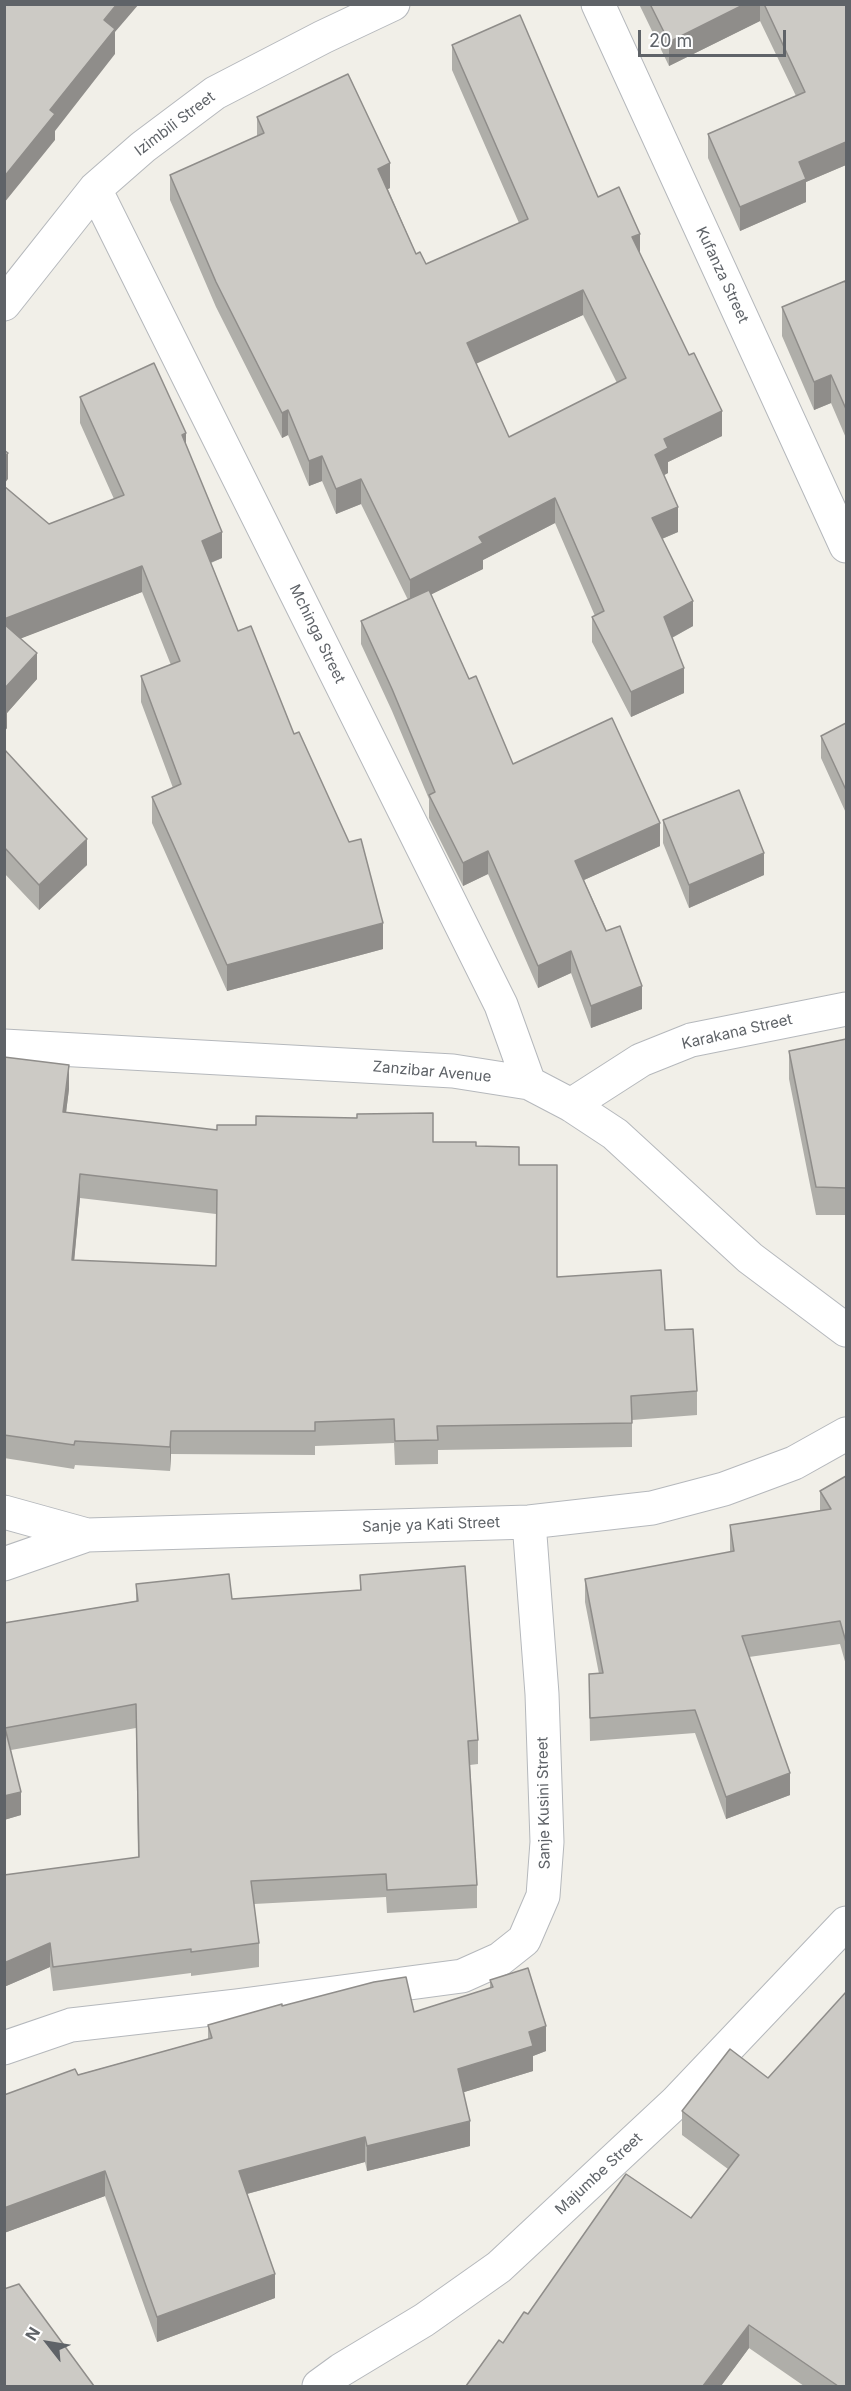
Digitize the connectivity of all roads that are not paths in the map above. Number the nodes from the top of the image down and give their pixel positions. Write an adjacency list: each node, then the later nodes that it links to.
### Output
1 (393, 4): 3 (street, Izimbili Street)
2 (598, 4): 5 (street, Kufanza Street)
3 (95, 189): 4 (street, Izimbili Street); 8 (street, Mchinga Street)
4 (4, 304)
5 (846, 546)
6 (846, 1008): 9 (street, Karakana Street)
7 (4, 1046): 8 (street, Zanzibar Avenue)
8 (529, 1083): 9 (street, Zanzibar Avenue)
9 (571, 1105): 10 (street, Zanzibar Avenue)
10 (846, 1330)
11 (846, 1434): 13 (street, Sanje ya Kati Street)
12 (4, 1512): 14 (street)
13 (529, 1522): 14 (street, Sanje ya Kati Street); 17 (street, Sanje Kusini Street)
14 (87, 1535): 15 (street, Sanje ya Kati Street)
15 (4, 1564)
16 (846, 1923): 18 (street, Majumbe Street)
17 (4, 2048)
18 (319, 2386)

